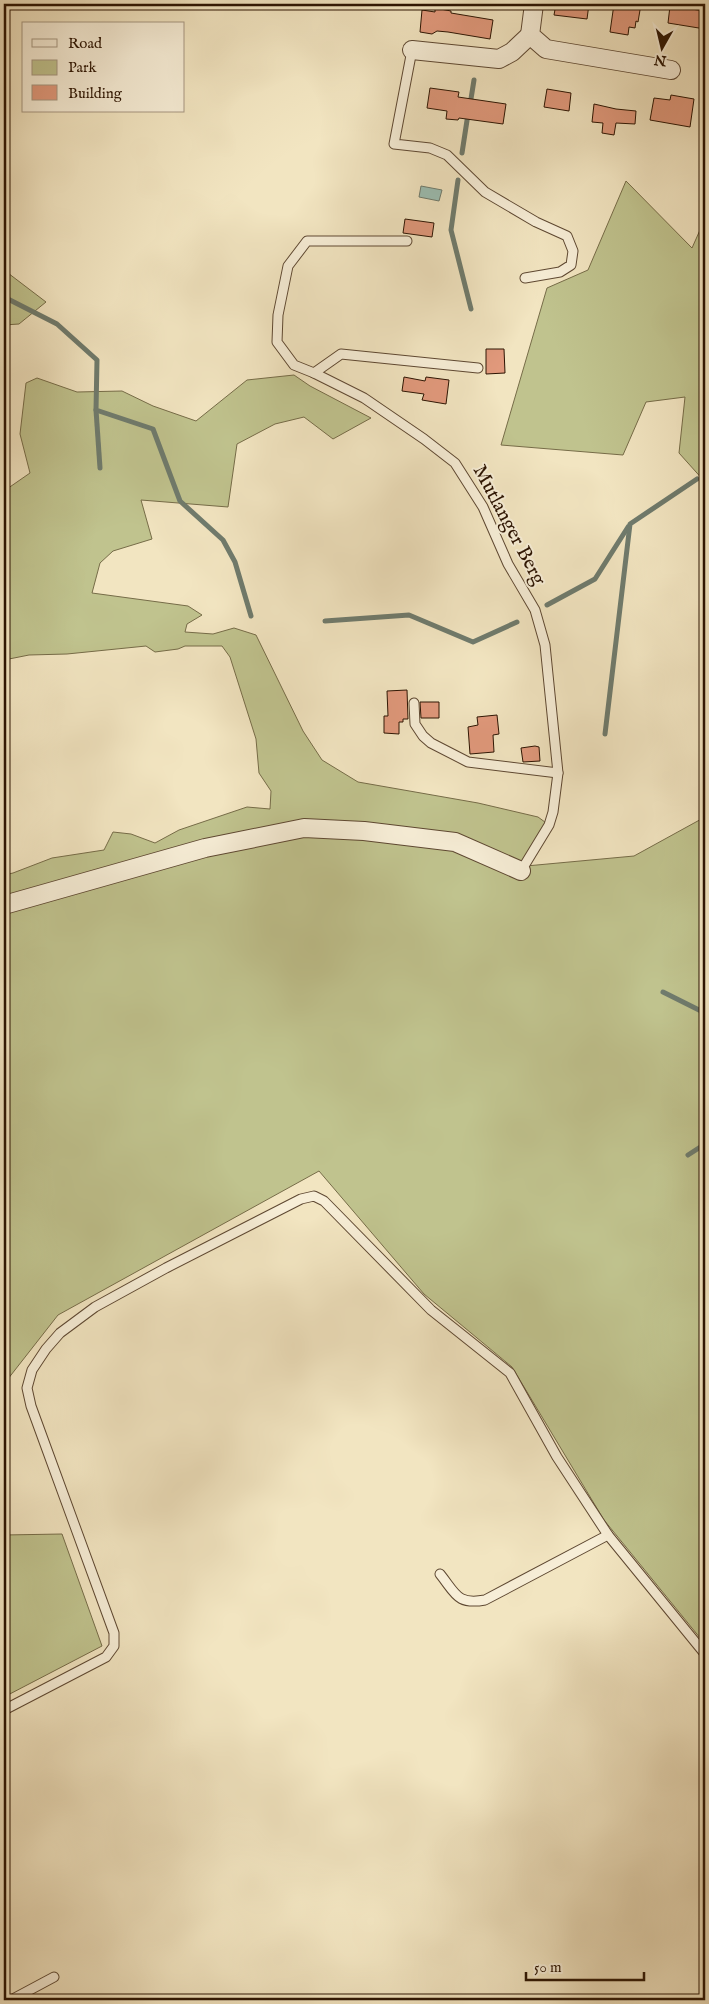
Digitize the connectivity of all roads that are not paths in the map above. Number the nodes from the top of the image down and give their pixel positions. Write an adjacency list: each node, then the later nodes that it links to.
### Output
1 (534, 4): 2 (street)
2 (530, 34): 3 (street); 4 (street)
3 (412, 50): 6 (lane)
4 (671, 70)
5 (407, 241): 8 (lane, Mutlanger Berg)
6 (525, 278)
7 (478, 368): 8 (lane)
8 (314, 373): 10 (lane, Mutlanger Berg)
9 (414, 703): 10 (lane)
10 (558, 773): 11 (lane, Mutlanger Berg)
11 (522, 871): 12 (street)
12 (4, 905)
13 (608, 1535): 14 (lane); 15 (lane); 16 (lane)
14 (440, 1574)
15 (705, 1654)
16 (4, 1710)
17 (54, 1977): 18 (lane)
18 (11, 2000)

